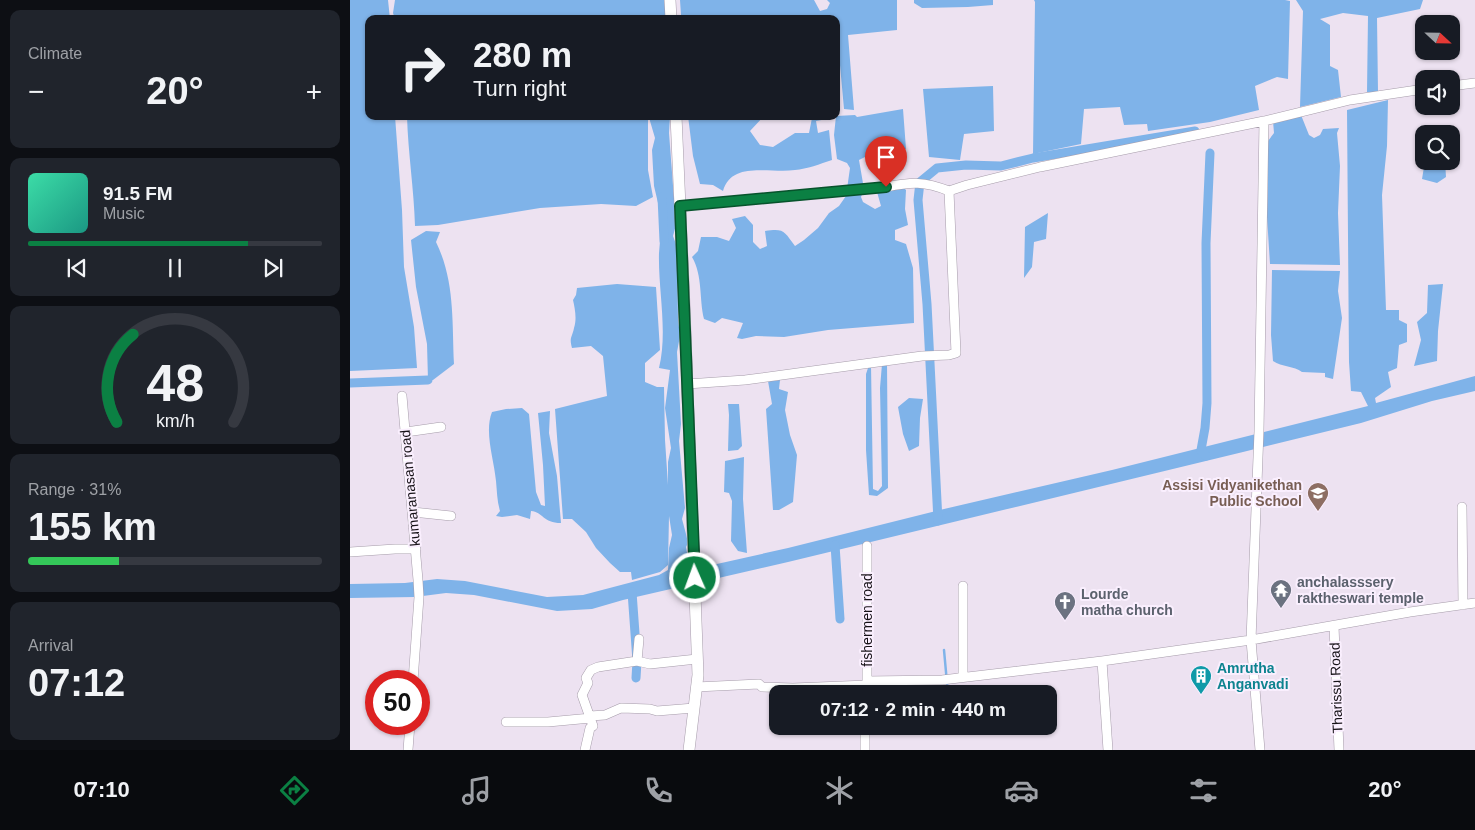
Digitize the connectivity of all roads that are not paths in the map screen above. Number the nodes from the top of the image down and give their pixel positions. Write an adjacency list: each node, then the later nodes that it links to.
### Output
1 (670, 0): 2 (main road)
2 (671, 15)
3 (1475, 83): 4 (street)
4 (1460, 85)
5 (1415, 90): 7 (street)
6 (676, 120): 9 (main road)
7 (1264, 121): 8 (street); 25 (street)
8 (949, 191): 9 (street); 10 (street)
9 (680, 206): 10 (main road)
10 (687, 384): 26 (main road)
11 (402, 396): 13 (street, kumaranasan road)
12 (441, 427): 13 (street)
13 (406, 432): 15 (street, kumaranasan road)
14 (1462, 507): 22 (street)
15 (413, 512): 16 (street); 18 (street, kumaranasan road)
16 (451, 516)
17 (867, 546): 31 (street, fishermen road)
18 (416, 549): 19 (street); 29 (street, kumaranasan road)
19 (350, 552)
20 (964, 586): 30 (street)
21 (1475, 603): 22 (street)
22 (1463, 605): 23 (street)
23 (1334, 626): 25 (street); 46 (street, Tharissu Road)
24 (639, 639): 27 (street)
25 (1251, 640): 28 (street); 45 (street)
26 (697, 659): 27 (street); 33 (main road)
27 (635, 661): 36 (street)
28 (1102, 661): 30 (street); 44 (street)
29 (414, 670)
30 (963, 676): 32 (street)
31 (867, 685)
32 (887, 685)
33 (696, 687): 34 (street); 35 (main road)
34 (769, 687)
35 (694, 708): 36 (street); 42 (main road)
36 (590, 717): 37 (street); 41 (street)
37 (506, 722)
38 (409, 735): 40 (street)
39 (866, 735): 43 (street)
40 (408, 750)
41 (585, 750)
42 (689, 750)
43 (865, 750)
44 (1108, 750)
45 (1260, 750)
46 (1339, 750)

